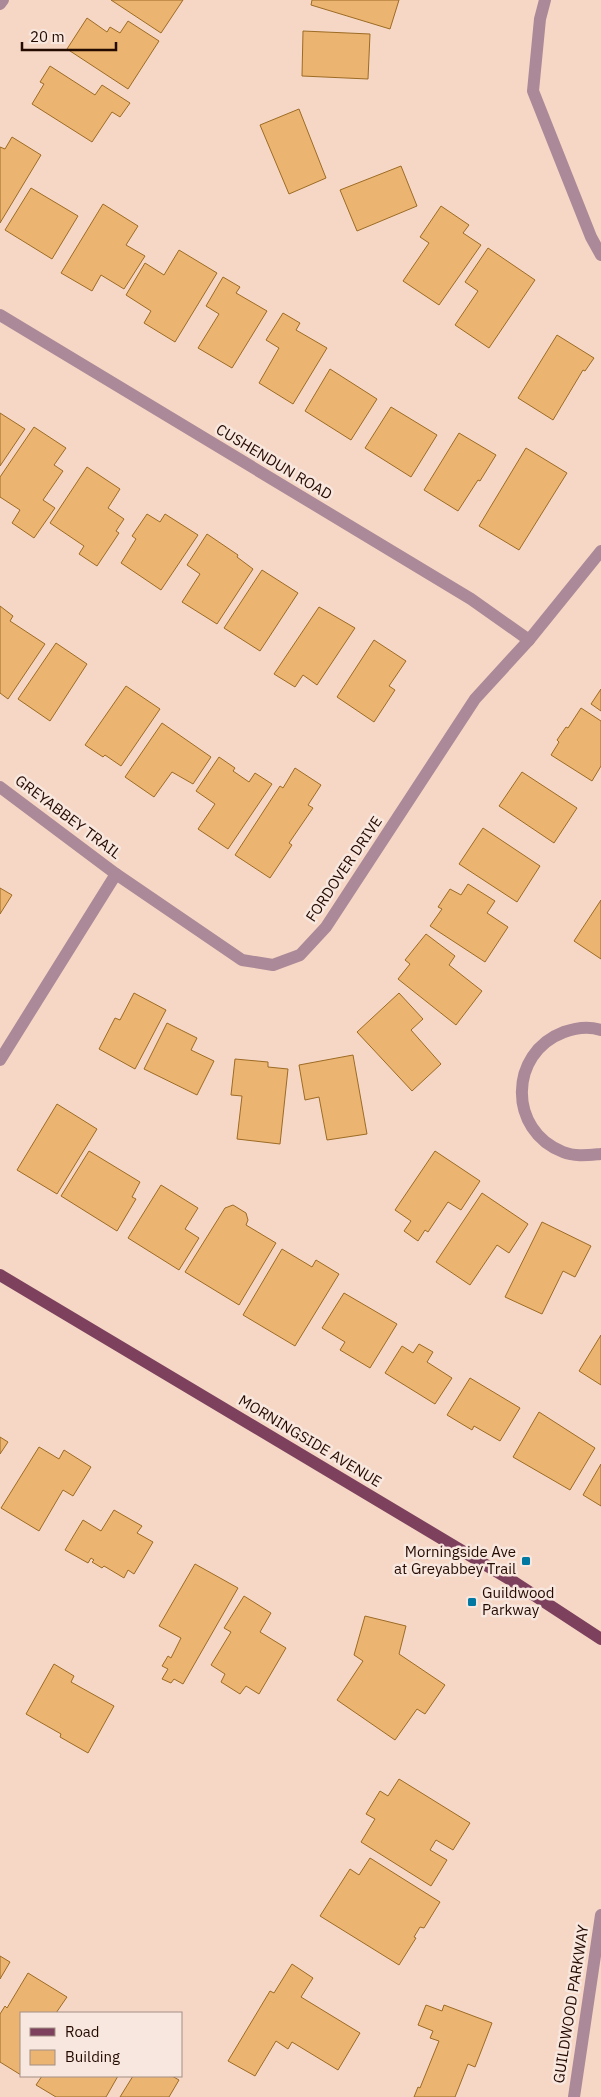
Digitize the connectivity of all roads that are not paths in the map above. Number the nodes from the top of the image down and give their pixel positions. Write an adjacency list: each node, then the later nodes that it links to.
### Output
1 (3, 0): 3 (street)
2 (545, 0): 4 (street)
3 (0, 4)
4 (601, 255)
5 (0, 315): 7 (street, CUSHENDUN ROAD)
6 (601, 551): 7 (street, FORDOVER DRIVE)
7 (529, 640): 9 (street, FORDOVER DRIVE)
8 (0, 787): 9 (street, GREYABBEY TRAIL)
9 (116, 874): 11 (street)
10 (601, 1030): 12 (street)
11 (0, 1060)
12 (601, 1154)
13 (0, 1275): 14 (main road, MORNINGSIDE AVENUE)
14 (601, 1639)
15 (601, 1916): 16 (street, GUILDWOOD PARKWAY)
16 (574, 2097)

